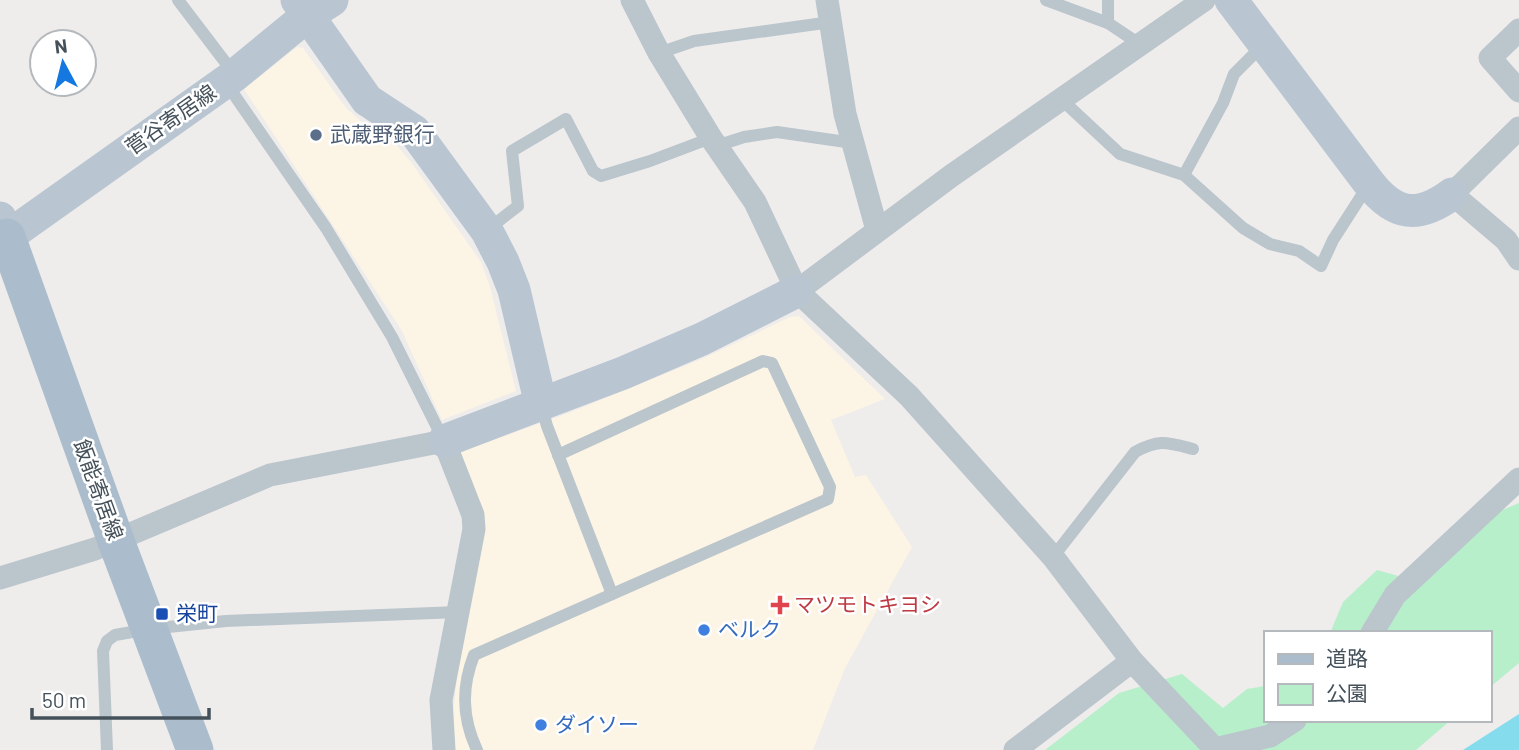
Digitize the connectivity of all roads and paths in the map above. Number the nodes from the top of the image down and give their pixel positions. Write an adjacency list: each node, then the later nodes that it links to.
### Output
1 (178, 0): 14 (lane)
2 (632, 0): 13 (street)
3 (1046, 0): 9 (lane)
4 (1108, 0): 9 (lane)
5 (1204, 0): 12 (street)
6 (1231, 0): 11 (street)
7 (312, 5): 14 (street, 菅谷寄居線); 24 (street)
8 (829, 11): 13 (lane); 19 (street)
9 (1108, 23): 12 (lane)
10 (1519, 30): 15 (street)
11 (1264, 43): 20 (lane); 21 (street)
12 (1141, 45): 16 (street)
13 (659, 54): 18 (street)
14 (230, 78): 25 (street, 菅谷寄居線); 29 (lane)
15 (1519, 91)
16 (1062, 100): 20 (lane); 23 (street)
17 (1519, 128): 22 (street)
18 (713, 142): 19 (lane); 24 (lane); 27 (street)
19 (853, 143): 23 (street)
20 (1184, 175): 21 (lane)
21 (1370, 183): 22 (street)
22 (1452, 194): 26 (street)
23 (877, 230): 27 (street)
24 (486, 231): 28 (street)
25 (2, 232): 33 (main road, 飯能寄居線)
26 (1519, 258)
27 (797, 291): 28 (street); 34 (street)
28 (541, 405): 29 (street); 31 (lane)
29 (444, 441): 33 (street); 37 (street)
30 (1193, 449): 34 (lane)
31 (558, 455): 36 (lane); 36 (lane)
32 (1519, 480): 39 (street)
33 (116, 541): 35 (street); 38 (main road, 飯能寄居線)
34 (1053, 556): 40 (street)
35 (0, 578)
36 (612, 594): 45 (lane)
37 (459, 612): 38 (lane); 44 (street)
38 (149, 629): 42 (lane); 43 (main road, 飯能寄居線)
39 (1373, 631)
40 (1132, 661): 41 (street); 46 (street)
41 (1292, 722)
42 (107, 750)
43 (195, 750)
44 (443, 750)
45 (477, 750)
46 (1016, 750)

